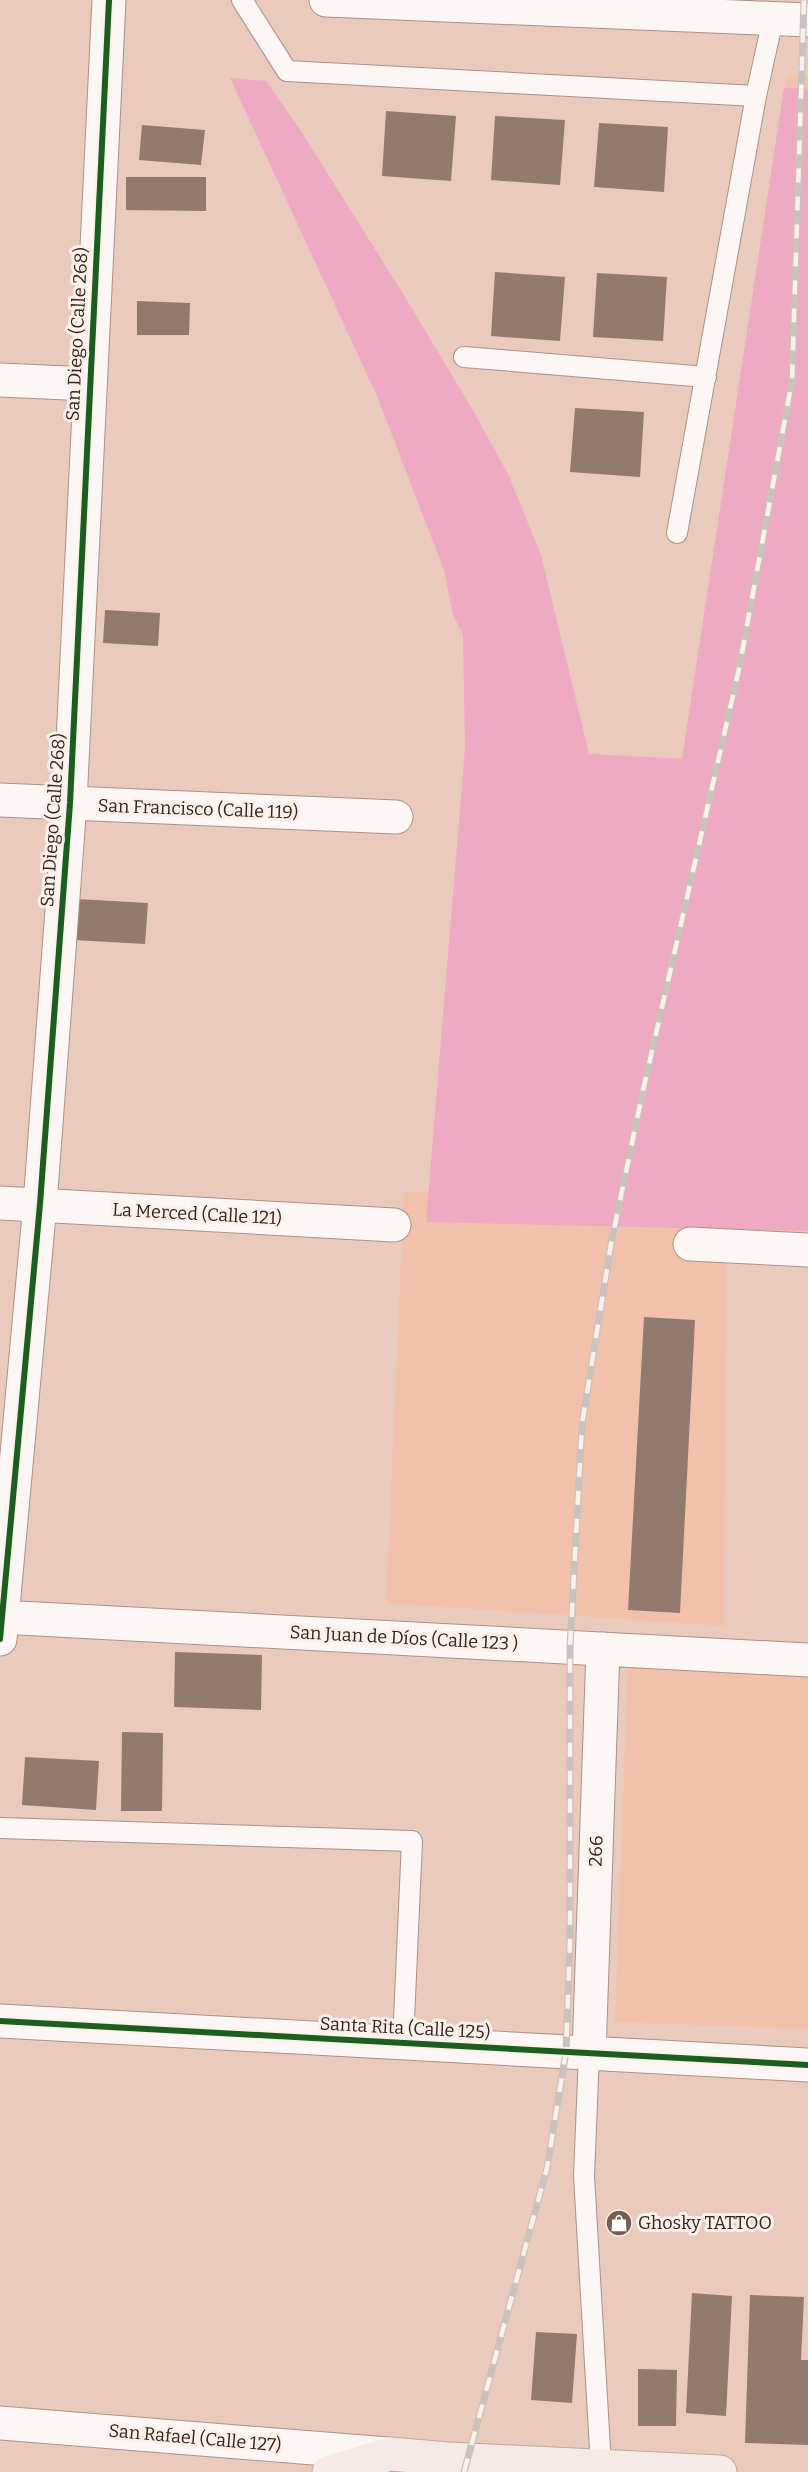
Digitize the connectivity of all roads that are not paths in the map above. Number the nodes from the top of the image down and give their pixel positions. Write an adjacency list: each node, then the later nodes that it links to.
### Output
1 (109, 0): 10 (street, San Diego (Calle 268))
2 (242, 0): 6 (lane)
3 (326, 0): 4 (street)
4 (773, 19): 5 (street); 6 (lane)
5 (808, 20)
6 (756, 96): 8 (lane)
7 (464, 357): 8 (lane)
8 (706, 377): 11 (lane)
9 (0, 380): 10 (street)
10 (89, 384): 13 (street, San Diego (Calle 268))
11 (677, 533)
12 (0, 800): 13 (street, San Francisco (Calle 119))
13 (70, 803): 14 (street, San Francisco (Calle 119)); 16 (street, San Diego (Calle 268))
14 (396, 817)
15 (0, 1203): 16 (street, La Merced (Calle 121))
16 (40, 1204): 17 (street, La Merced (Calle 121)); 20 (street, San Diego (Calle 268))
17 (394, 1225)
18 (690, 1244): 19 (street)
19 (808, 1250)
20 (0, 1624): 21 (street, San Juan de Díos (Calle 123 ))
21 (603, 1648): 22 (street, San Juan de Díos (Calle 123 )); 26 (street, 266)
22 (808, 1660)
23 (0, 1828): 25 (lane)
24 (0, 2021): 25 (street, Santa Rita (Calle 125))
25 (403, 2042): 26 (street, Santa Rita (Calle 125))
26 (589, 2054): 27 (street, Santa Rita (Calle 125)); 30 (lane)
27 (808, 2065)
28 (0, 2423): 29 (street, San Rafael (Calle 127))
29 (390, 2454): 30 (main road); 31 (main road)
30 (602, 2469): 32 (main road)
31 (329, 2472)
32 (720, 2472)

